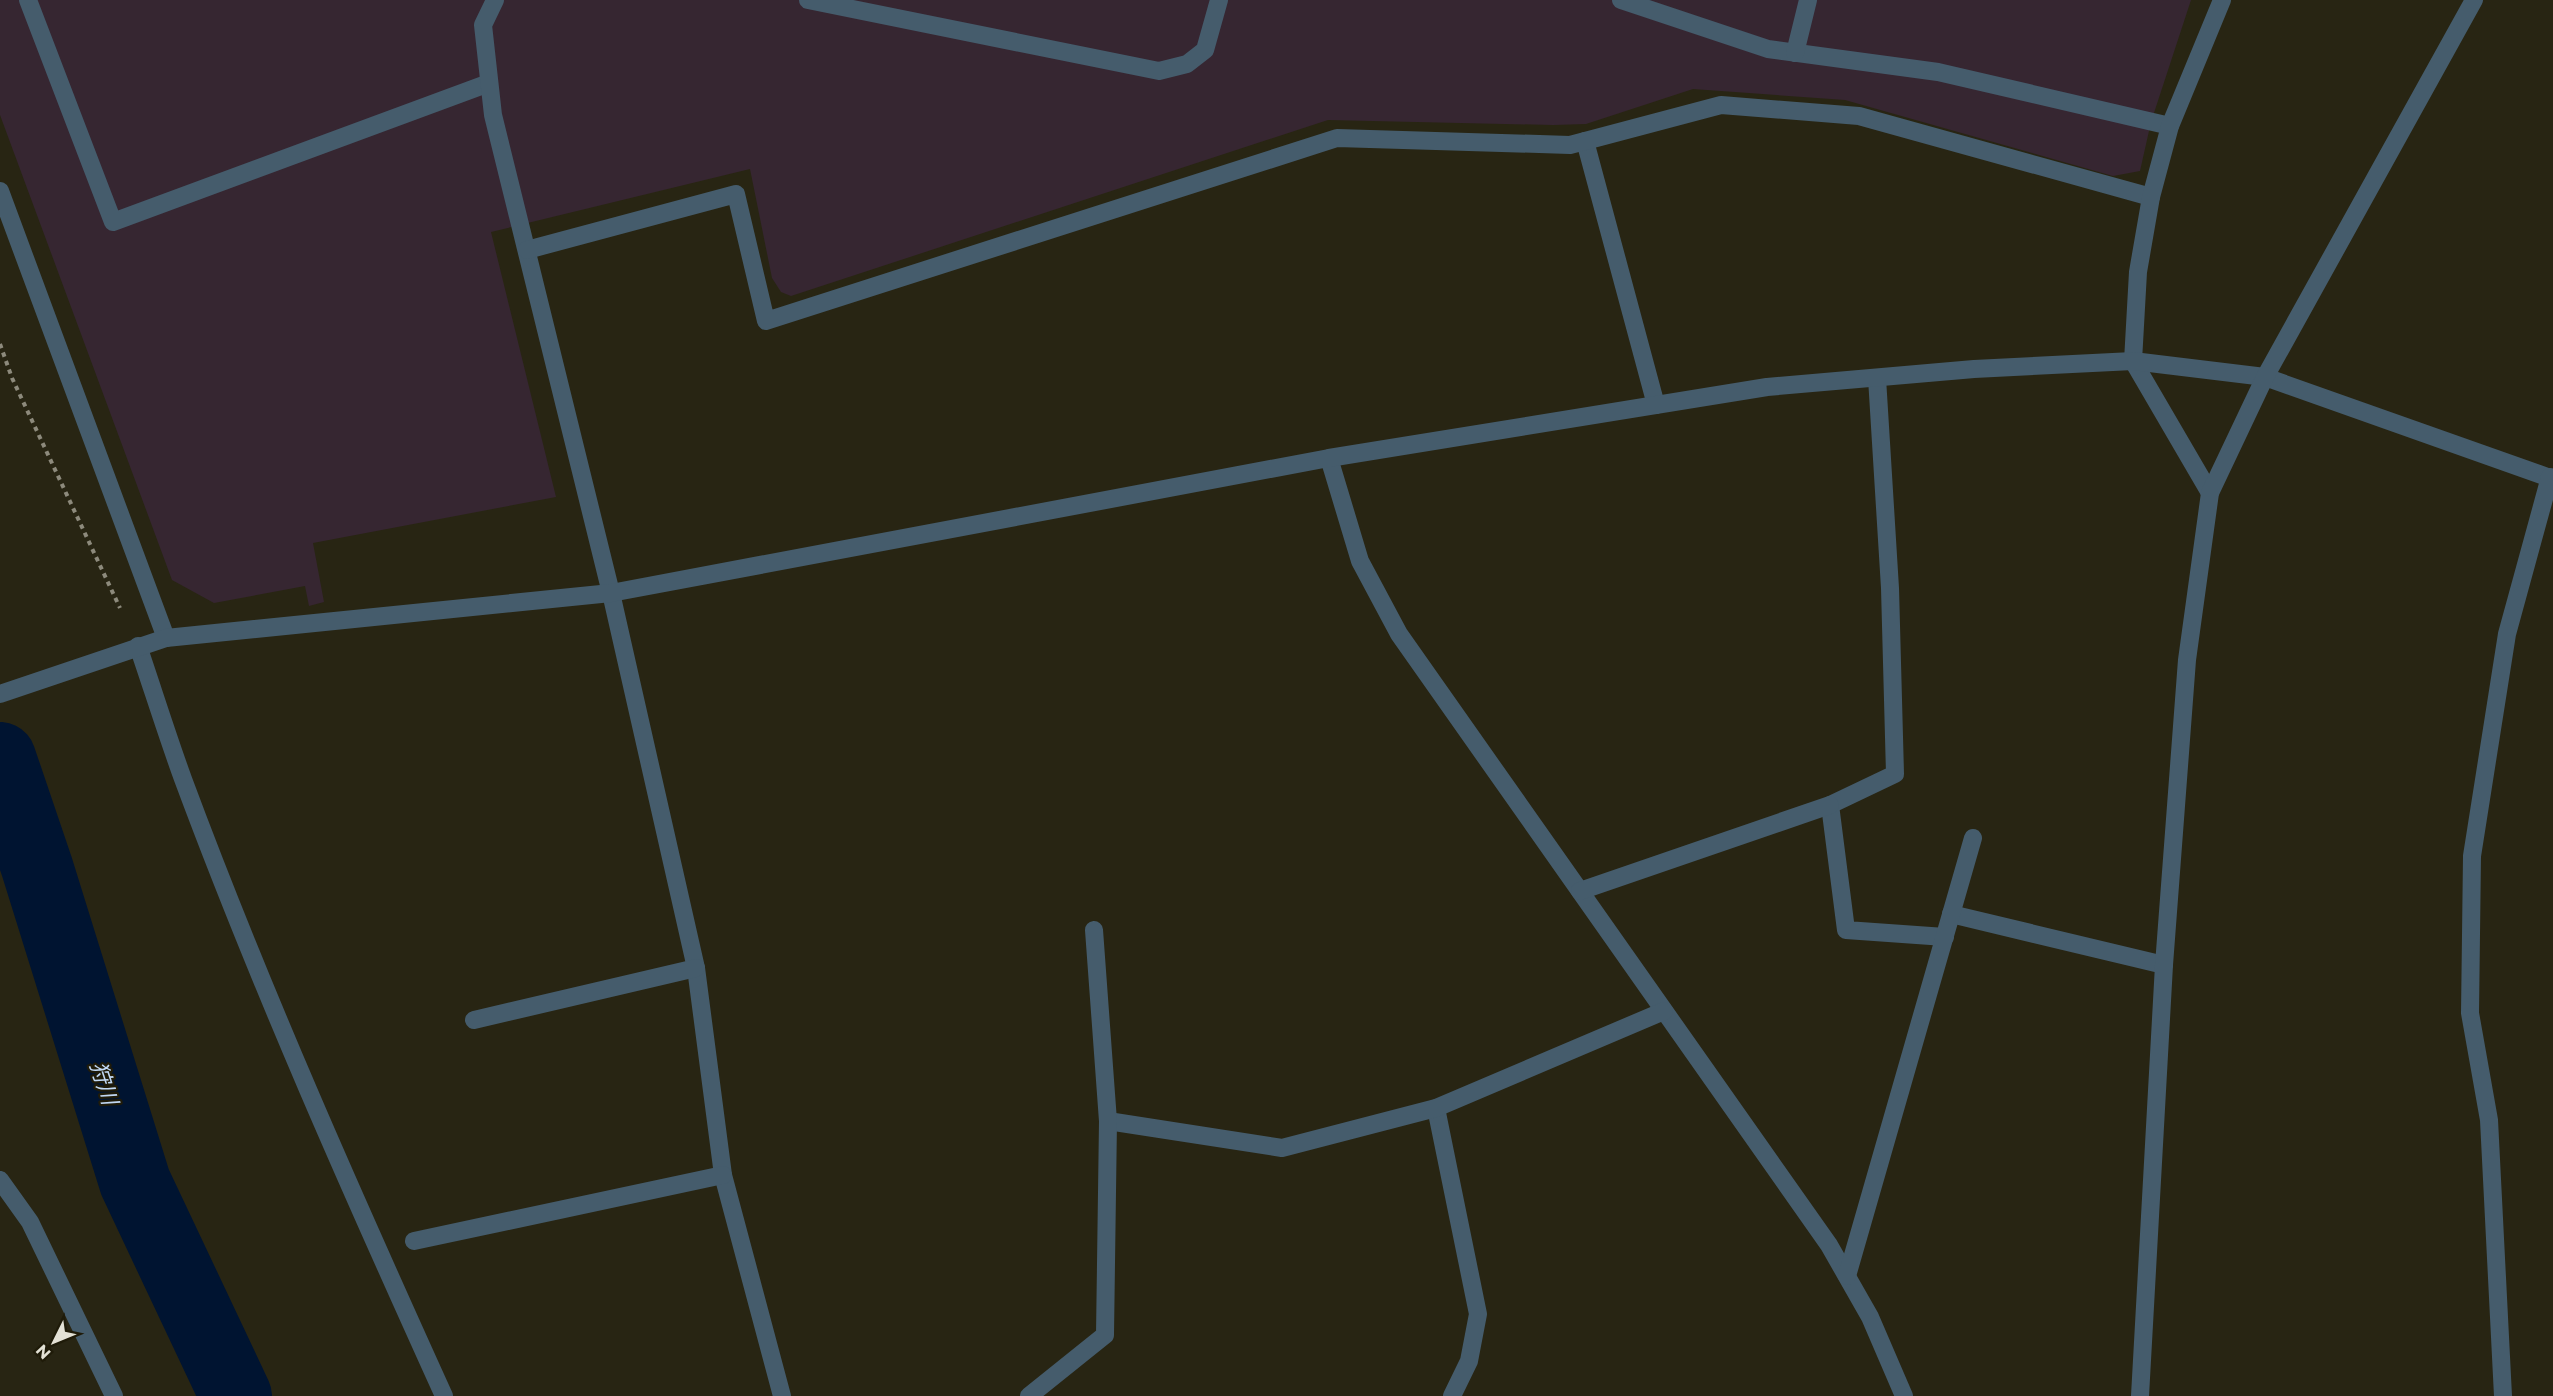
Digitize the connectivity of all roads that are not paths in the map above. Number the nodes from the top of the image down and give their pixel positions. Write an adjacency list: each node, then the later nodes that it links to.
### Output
1 (28, 0): 10 (street)
2 (495, 0): 10 (street)
3 (808, 0): 4 (street)
4 (1219, 0)
5 (1621, 0): 9 (street)
6 (1808, 0): 9 (street)
7 (2222, 0): 11 (street)
8 (2474, 0): 17 (street)
9 (1795, 53): 11 (street)
10 (489, 83): 15 (street)
11 (2170, 126): 14 (street)
12 (1585, 141): 14 (street); 15 (street); 19 (street)
13 (0, 191): 24 (street)
14 (2151, 197): 16 (street)
15 (527, 250): 23 (street)
16 (2133, 361): 17 (street); 18 (street); 22 (street)
17 (2265, 377): 21 (street); 22 (street)
18 (1877, 378): 19 (street); 27 (street)
19 (1656, 405): 20 (street)
20 (1329, 458): 23 (street); 29 (street)
21 (2551, 478): 50 (street)
22 (2210, 493): 33 (street)
23 (611, 592): 24 (street); 34 (street)
24 (166, 638): 25 (street)
25 (138, 646): 26 (street); 44 (street)
26 (0, 694)
27 (1830, 805): 29 (street); 32 (street)
28 (1973, 838): 30 (street)
29 (1580, 891): 35 (street)
30 (1951, 914): 32 (street); 33 (street)
31 (1094, 930): 38 (street)
32 (1945, 937): 42 (street)
33 (2164, 965): 49 (street)
34 (696, 968): 36 (street); 39 (street)
35 (1664, 1011): 37 (street); 42 (street)
36 (474, 1020)
37 (1436, 1108): 38 (street); 47 (street)
38 (1108, 1121): 46 (street)
39 (723, 1175): 41 (street); 45 (street)
40 (0, 1180): 43 (street)
41 (414, 1241)
42 (1847, 1276): 48 (street)
43 (114, 1396)
44 (444, 1396)
45 (782, 1396)
46 (1029, 1396)
47 (1452, 1396)
48 (1904, 1396)
49 (2140, 1396)
50 (2504, 1396)

